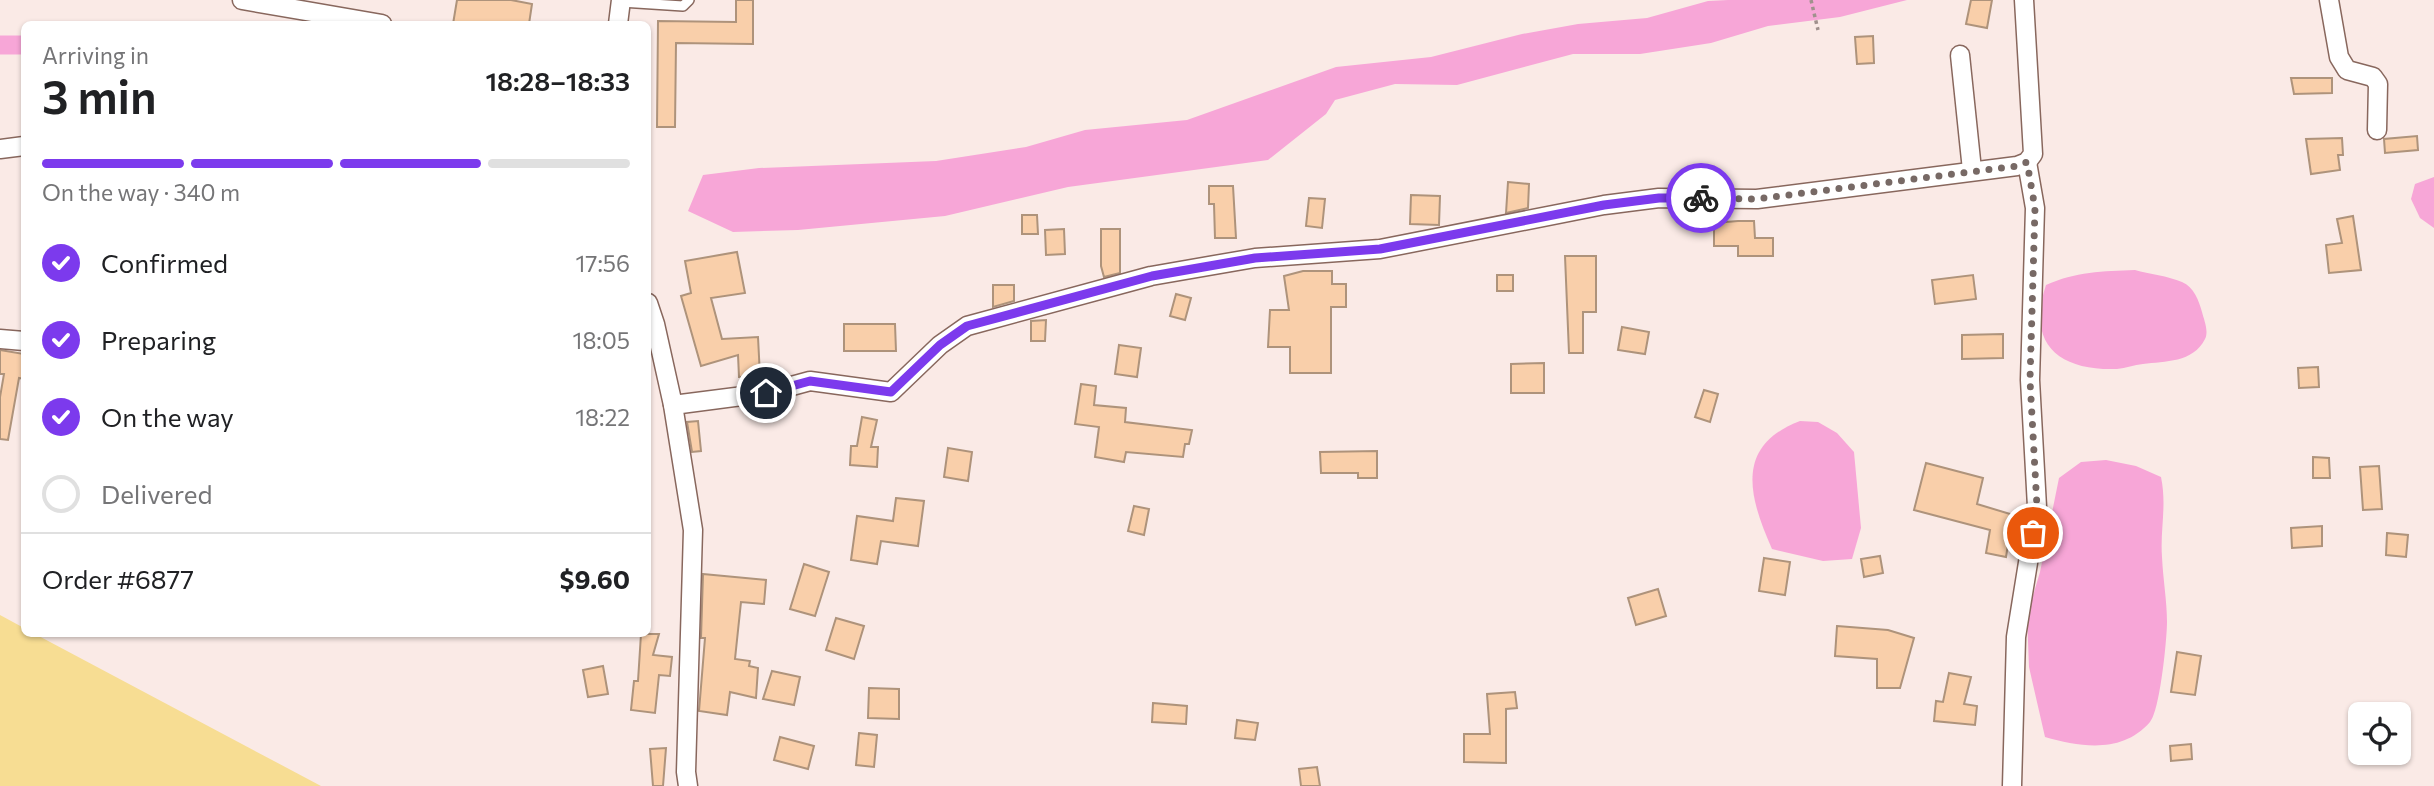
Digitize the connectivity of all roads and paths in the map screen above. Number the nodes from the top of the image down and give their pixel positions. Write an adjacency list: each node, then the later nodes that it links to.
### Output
1 (242, 0): 7 (street)
2 (690, 0): 6 (lane)
3 (1811, 0): 9 (path)
4 (2024, 0): 14 (street)
5 (2329, 0): 11 (street)
6 (621, 1): 8 (street)
7 (364, 21)
8 (618, 21)
9 (1818, 30)
10 (1961, 55): 15 (street)
11 (2376, 130)
12 (21, 146): 13 (street)
13 (0, 149)
14 (2027, 162): 15 (street); 21 (street)
15 (1972, 170): 19 (street)
16 (651, 312): 19 (street)
17 (0, 339): 18 (street)
18 (21, 341)
19 (673, 405): 20 (street)
20 (688, 786)
21 (2012, 786)

